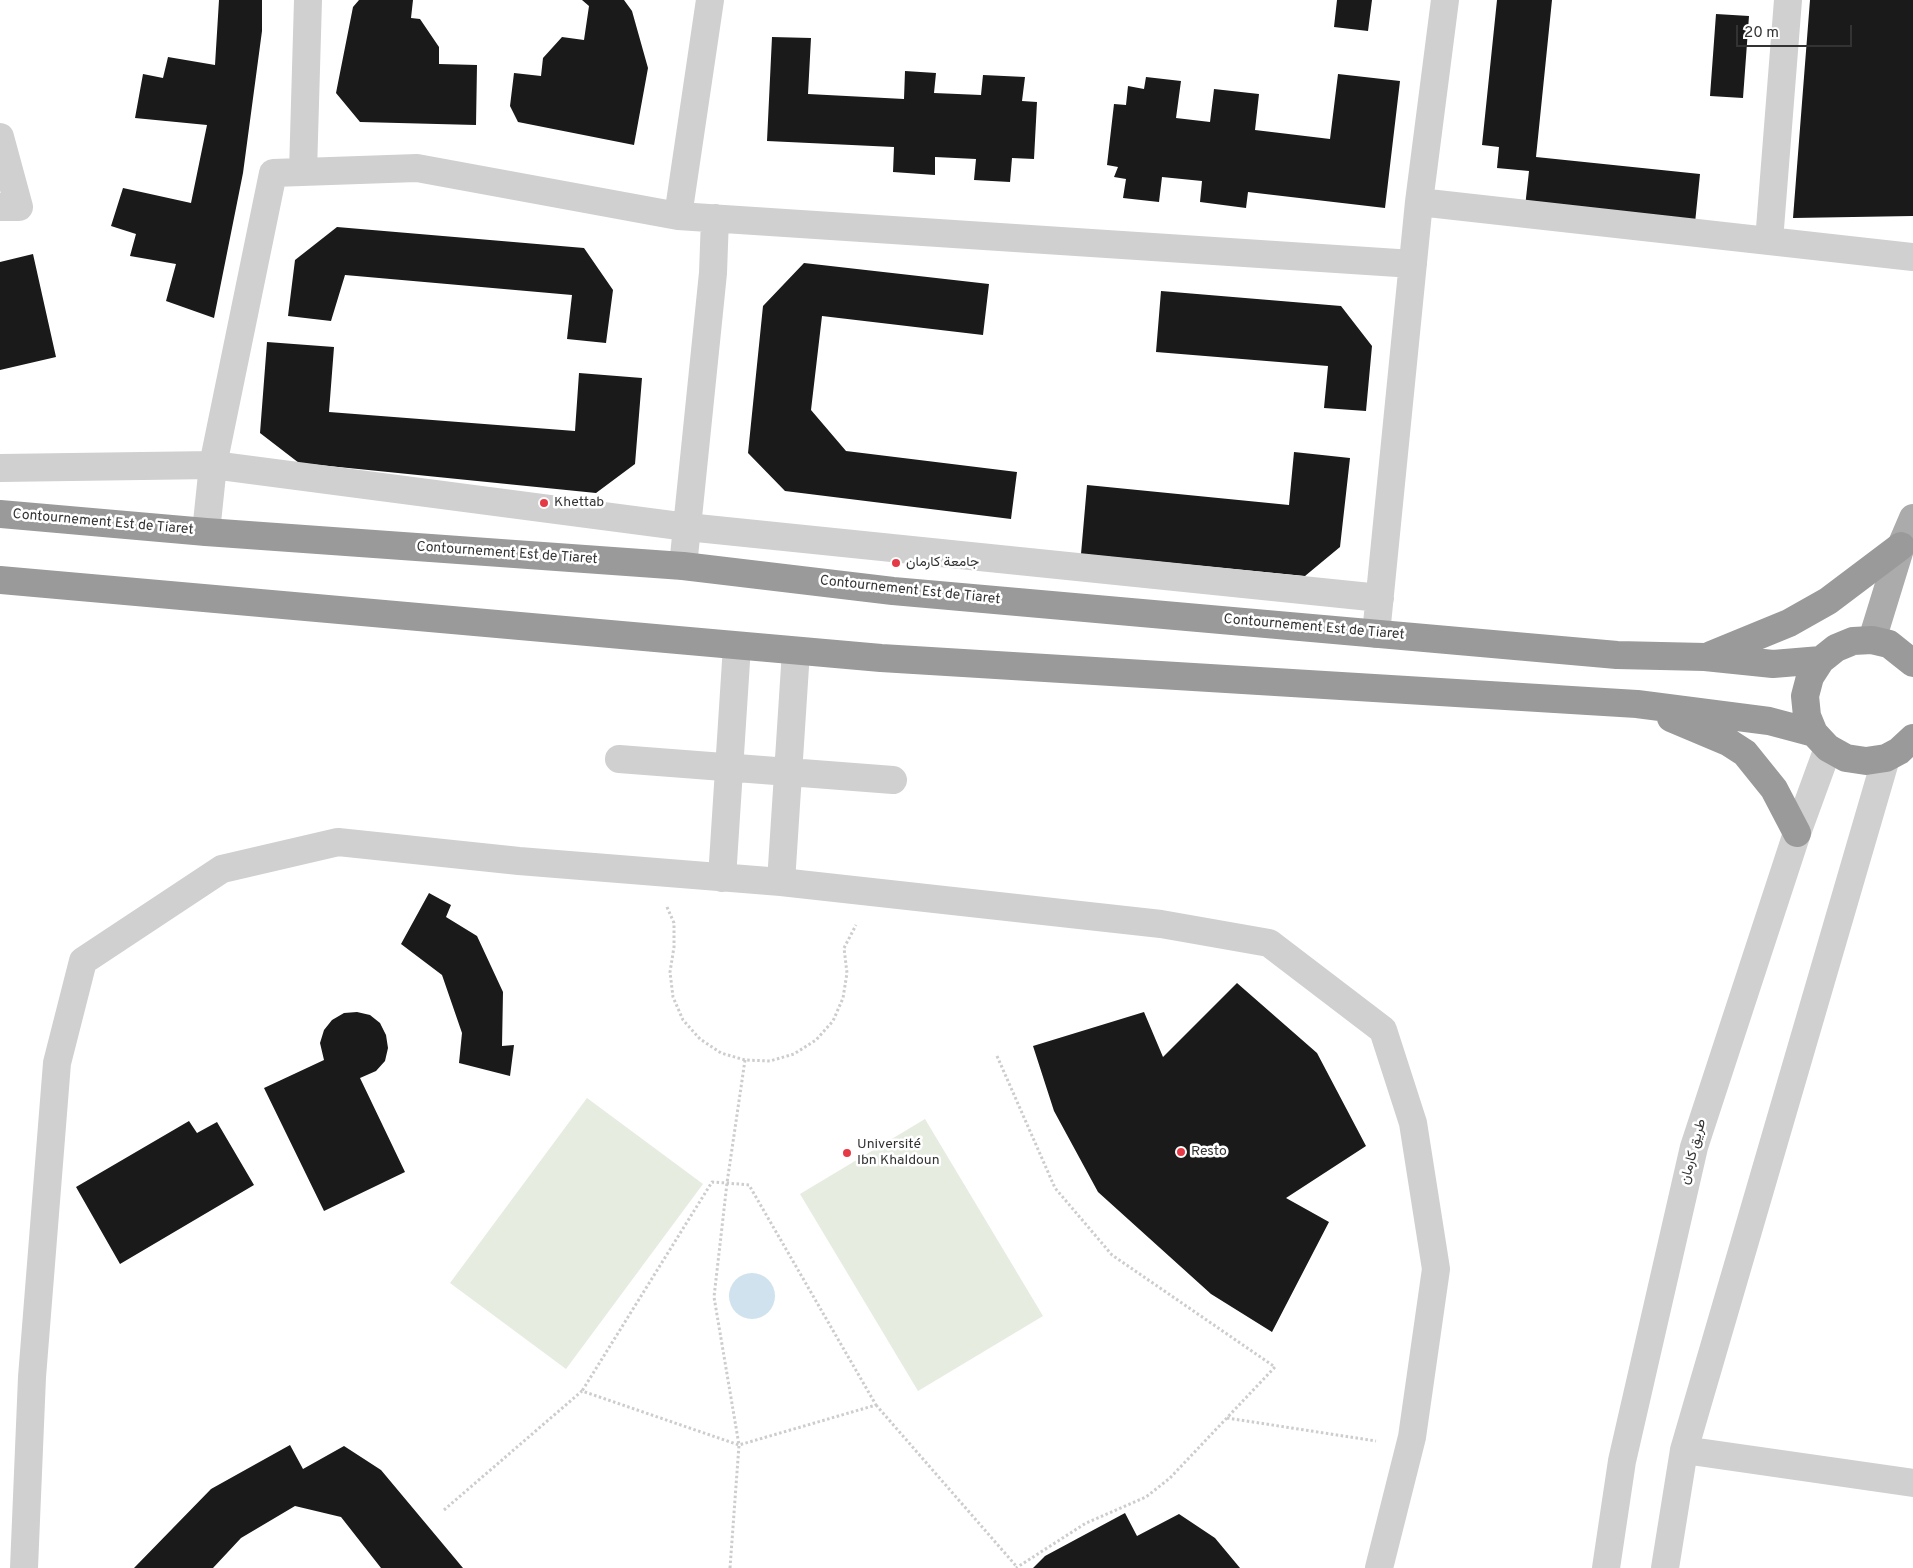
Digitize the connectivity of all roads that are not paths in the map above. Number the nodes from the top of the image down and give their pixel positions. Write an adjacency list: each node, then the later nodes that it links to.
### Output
1 (308, 0): 6 (street)
2 (710, 0): 9 (street)
3 (1445, 0): 7 (street)
4 (1788, 0): 11 (street)
5 (0, 137): 8 (street)
6 (302, 172): 9 (street); 14 (street)
7 (1418, 202): 11 (street); 13 (street)
8 (0, 207)
9 (678, 216): 10 (street)
10 (715, 218): 13 (street); 18 (street)
11 (1769, 241): 12 (street)
12 (1913, 258)
13 (1413, 264): 23 (street)
14 (214, 465): 15 (street); 18 (street); 19 (street)
15 (0, 468)
16 (0, 514): 19 (highway, Contournement Est de Tiaret)
17 (1913, 518): 20 (main road)
18 (687, 527): 21 (street); 23 (street)
19 (206, 532): 21 (highway, Contournement Est de Tiaret)
20 (1901, 546): 25 (main road); 29 (highway)
21 (683, 566): 24 (highway, Contournement Est de Tiaret)
22 (0, 580): 26 (highway)
23 (1380, 598): 24 (street)
24 (1376, 634): 29 (highway, Contournement Est de Tiaret)
25 (1872, 640): 28 (highway); 30 (highway)
26 (737, 646): 27 (highway); 36 (street)
27 (796, 651): 31 (highway); 37 (street)
28 (1911, 655)
29 (1704, 658): 30 (highway, Contournement Est de Tiaret)
30 (1821, 660): 33 (highway)
31 (1637, 704): 33 (highway); 39 (highway)
32 (1912, 740): 34 (highway)
33 (1821, 741): 34 (highway); 39 (street, طريق كارمان)
34 (1886, 758): 42 (street)
35 (618, 759): 36 (street)
36 (728, 767): 37 (street); 40 (street)
37 (787, 772): 38 (street); 41 (street)
38 (893, 780)
39 (1797, 833): 46 (street, طريق كارمان)
40 (722, 878): 41 (street); 44 (street)
41 (781, 882): 45 (street)
42 (1684, 1450): 43 (street); 47 (street)
43 (1913, 1483)
44 (24, 1568)
45 (1379, 1568)
46 (1606, 1568)
47 (1665, 1568)

